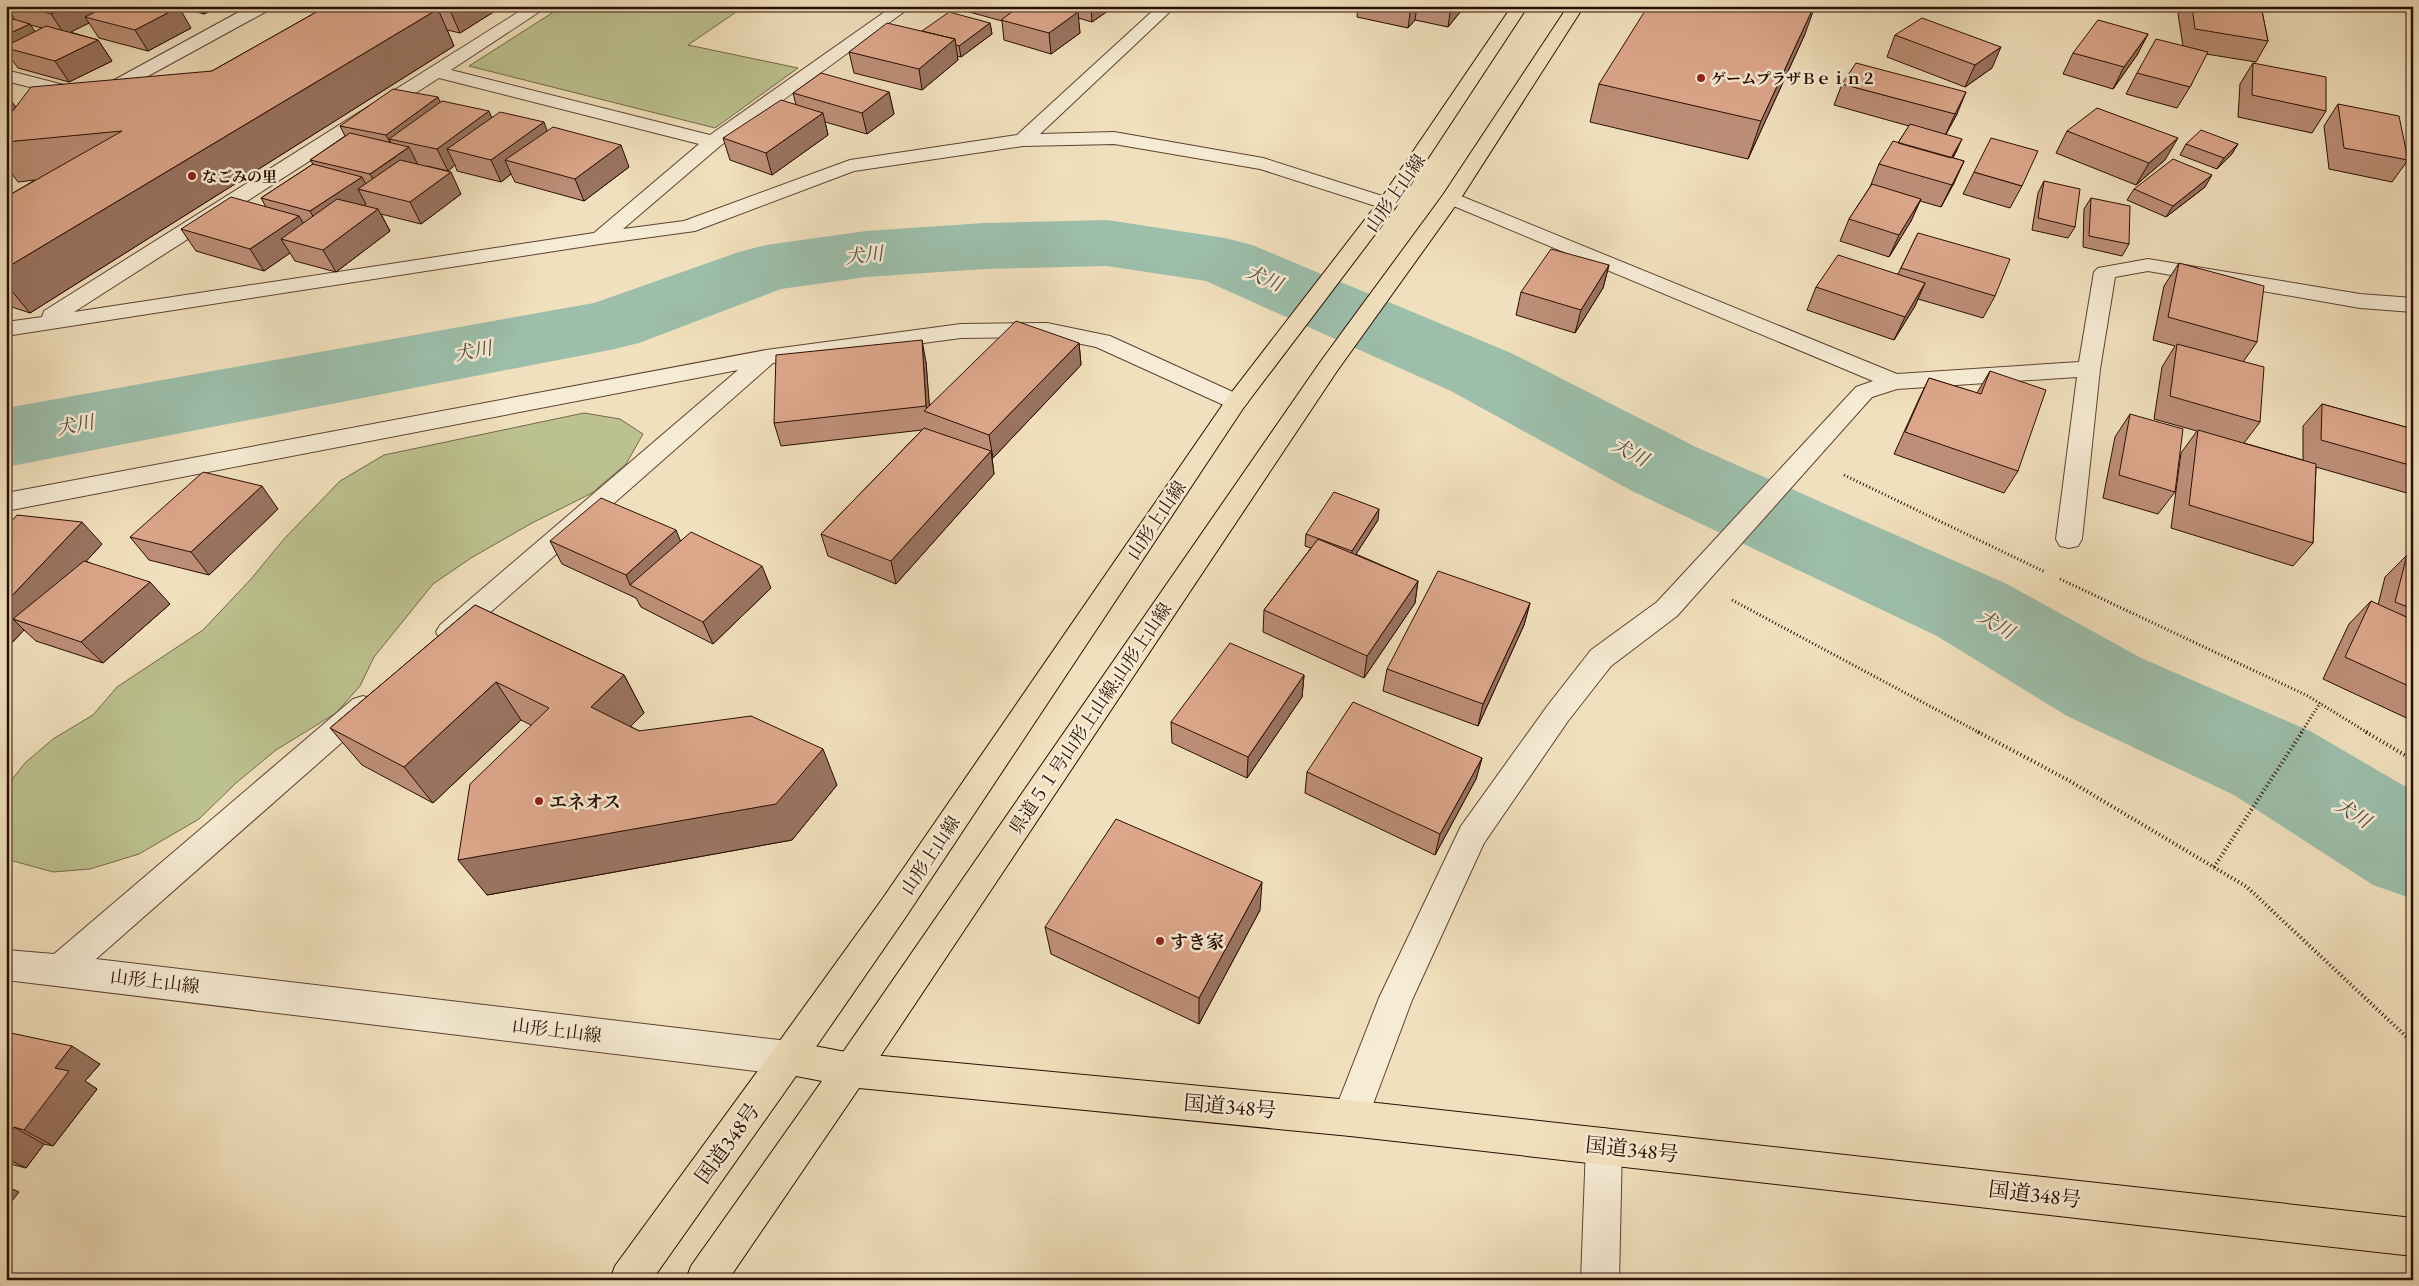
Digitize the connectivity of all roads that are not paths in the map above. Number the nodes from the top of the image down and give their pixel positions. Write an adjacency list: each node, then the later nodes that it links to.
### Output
1 (263, 6): 9 (street)
2 (540, 6): 7 (street)
3 (904, 6): 12 (street)
4 (1168, 6): 11 (street)
5 (1520, 6): 14 (main road, 山形上山線)
6 (1576, 6): 13 (main road)
7 (438, 72): 12 (street); 17 (street)
8 (6, 76): 9 (street)
9 (94, 98): 10 (street)
10 (70, 111)
11 (1022, 140): 14 (street); 15 (street)
12 (713, 142): 15 (street)
13 (1450, 198): 21 (street); 30 (main road, 県道５１号山形上山線;山形上山線)
14 (1388, 204): 22 (main road, 山形上山線)
15 (600, 238): 17 (street)
16 (2413, 305): 20 (street)
17 (42, 322): 18 (street)
18 (6, 329)
19 (766, 357): 22 (street); 23 (street); 25 (street)
20 (2088, 369): 21 (street); 24 (street)
21 (1895, 382): 31 (street)
22 (1236, 402): 29 (main road, 山形上山線)
23 (6, 502)
24 (2069, 539)
25 (428, 650)
26 (383, 690): 28 (street)
27 (6, 965): 28 (street, 山形上山線)
28 (60, 970): 29 (street, 山形上山線)
29 (788, 1058): 30 (main road, 国道348号); 34 (main road, 国道348号)
30 (851, 1070): 31 (main road, 国道348号); 35 (main road)
31 (1350, 1118): 32 (main road, 国道348号)
32 (1604, 1146): 33 (main road, 国道348号); 36 (street)
33 (2413, 1237)
34 (629, 1280)
35 (706, 1280)
36 (1600, 1280)

